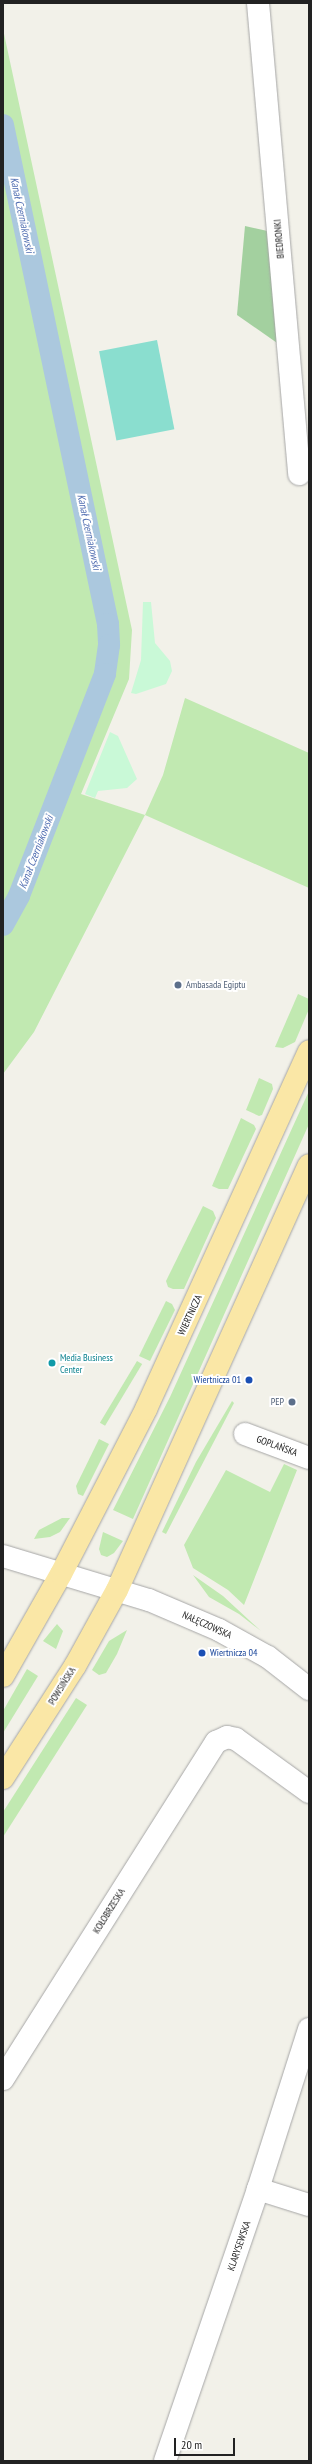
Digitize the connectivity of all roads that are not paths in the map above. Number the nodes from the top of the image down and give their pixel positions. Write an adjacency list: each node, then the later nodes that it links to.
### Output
1 (258, 3): 2 (street, BIEDRONKI)
2 (299, 474)
3 (309, 1051): 8 (main road, WIERTNICZA)
4 (309, 1165): 9 (main road)
5 (245, 1434): 6 (street, GOPLAŃSKA)
6 (309, 1458)
7 (3, 1556): 8 (street, NAŁĘCZOWSKA)
8 (61, 1574): 9 (street, NAŁĘCZOWSKA); 10 (main road)
9 (117, 1590): 11 (street, NAŁĘCZOWSKA); 12 (main road, POWSIŃSKA)
10 (3, 1676)
11 (309, 1690)
12 (3, 1778)
13 (309, 1792): 15 (street, KOŁOBRZESKA)
14 (309, 2029): 16 (street, KLARYSEWSKA)
15 (3, 2079)
16 (258, 2190): 17 (street); 18 (street, KLARYSEWSKA)
17 (309, 2205)
18 (165, 2461)

